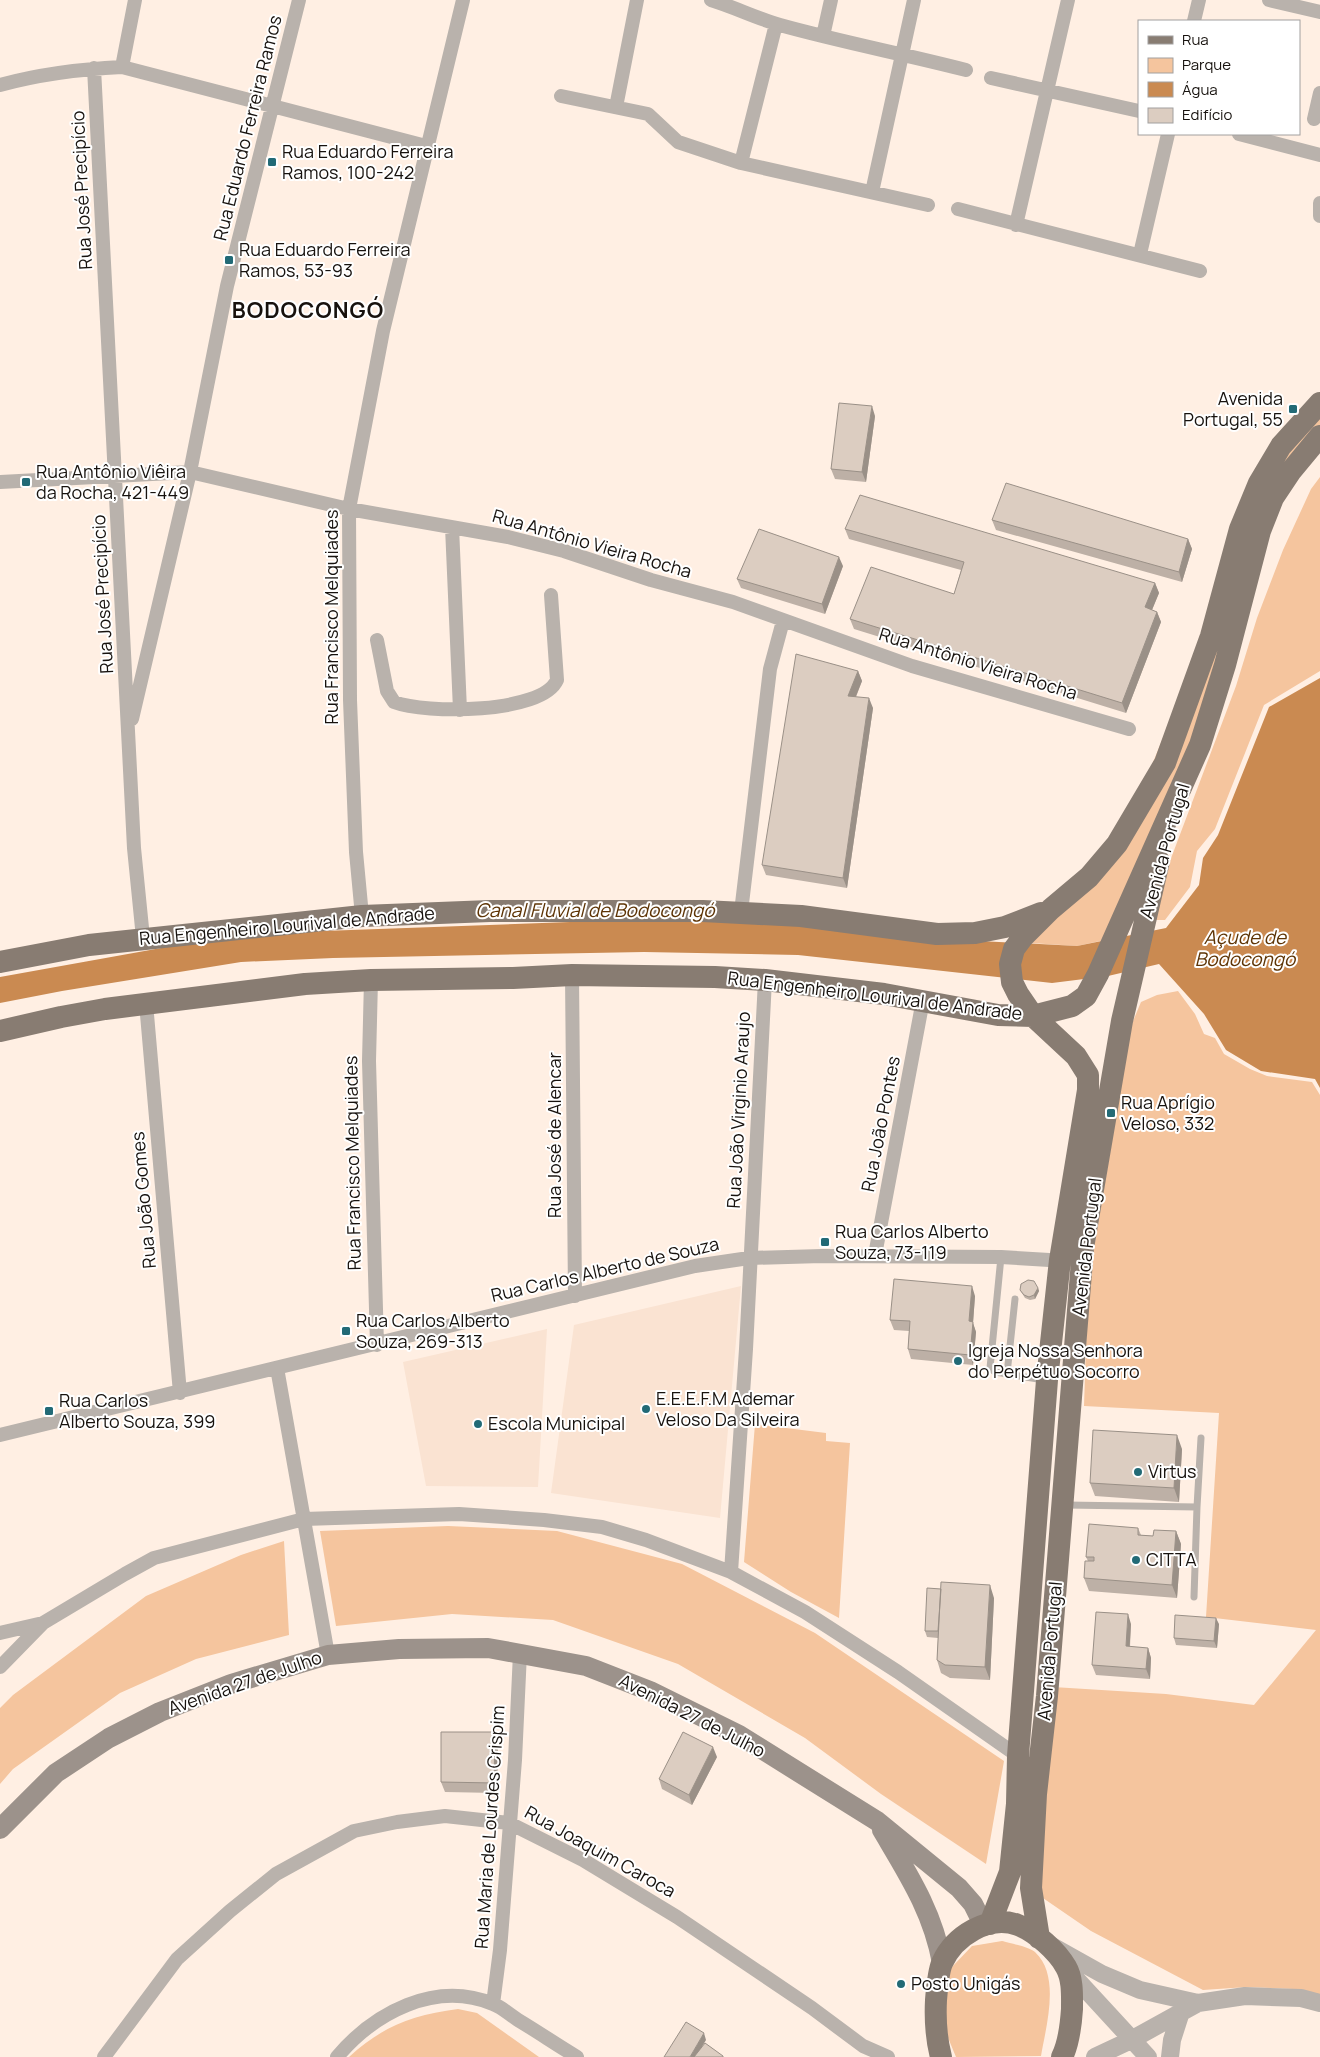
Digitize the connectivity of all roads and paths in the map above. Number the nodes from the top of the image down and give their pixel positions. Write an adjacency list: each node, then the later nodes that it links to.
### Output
1 (135, 0): 16 (street)
2 (299, 0): 24 (street, Rua Eduardo Ferreira Ramos)
3 (463, 0): 30 (street, Rua Francisco Melquiades)
4 (637, 0): 25 (street)
5 (711, 0): 13 (street)
6 (831, 0): 14 (street)
7 (914, 0): 15 (street)
8 (1068, 0): 21 (street)
9 (1199, 0): 12 (street)
10 (1269, 0): 11 (street)
11 (1320, 12)
12 (1194, 20)
13 (776, 24): 14 (street); 32 (street)
14 (823, 36): 15 (street)
15 (903, 54): 18 (street); 33 (street)
16 (122, 67): 17 (street); 24 (street)
17 (94, 68): 20 (street); 44 (street, Rua José Precipício)
18 (966, 70)
19 (991, 78): 21 (street)
20 (0, 85)
21 (1047, 91): 26 (street); 38 (street)
22 (1320, 94): 27 (street)
23 (561, 96): 25 (street)
24 (273, 106): 30 (street); 43 (street, Rua Eduardo Ferreira Ramos)
25 (616, 108): 32 (street)
26 (1138, 111)
27 (1314, 119)
28 (1168, 135): 39 (street)
29 (1243, 135): 31 (street)
30 (426, 146): 46 (street, Rua Francisco Melquiades)
31 (1320, 155)
32 (741, 163): 33 (street)
33 (872, 192): 35 (street)
34 (1320, 202): 37 (street)
35 (928, 205)
36 (958, 209): 38 (street)
37 (1320, 216)
38 (1016, 224): 39 (street)
39 (1140, 254): 40 (street)
40 (1200, 271)
41 (1320, 403): 55 (main road, Avenida Portugal)
42 (1320, 436): 54 (main road, Avenida Portugal)
43 (190, 472): 44 (street, Rua Antônio Vieira Rocha); 46 (street, Rua Antônio Vieira Rocha); 53 (street, Rua Eduardo Ferreira Ramos)
44 (116, 475): 45 (street, Rua Antônio Vieira Rocha); 53 (street, Rua José Precipício)
45 (0, 482)
46 (349, 509): 47 (street, Rua Antônio Vieira Rocha); 57 (street, Rua Francisco Melquiades)
47 (452, 527): 49 (street, Rua Antônio Vieira Rocha); 51 (street)
48 (551, 595): 51 (street)
49 (783, 621): 52 (street, Rua Antônio Vieira Rocha); 56 (street)
50 (377, 640): 51 (street)
51 (460, 710)
52 (1129, 729)
53 (129, 735): 58 (street, Rua José Precipício)
54 (1187, 775): 65 (main road, Avenida Portugal); 71 (main road, Avenida Portugal)
55 (1051, 909): 56 (main road, Rua Engenheiro Lourival de Andrade); 65 (main road, Avenida Portugal)
56 (741, 912): 57 (main road, Rua Engenheiro Lourival de Andrade)
57 (362, 916): 58 (main road, Rua Engenheiro Lourival de Andrade)
58 (143, 938): 59 (main road, Rua Engenheiro Lourival de Andrade)
59 (0, 962)
60 (572, 974): 61 (main road, Rua Engenheiro Lourival de Andrade); 62 (main road, Rua Engenheiro Lourival de Andrade); 72 (street, Rua José de Alencar)
61 (371, 980): 64 (main road, Rua Engenheiro Lourival de Andrade); 74 (street, Rua Francisco Melquiades)
62 (765, 980): 63 (main road, Rua Engenheiro Lourival de Andrade); 69 (street, Rua João Virginio Araujo)
63 (924, 1000): 65 (main road, Rua Engenheiro Lourival de Andrade); 67 (street, Rua João Pontes)
64 (146, 1003): 66 (main road, Rua Engenheiro Lourival de Andrade); 78 (street, Rua João Gomes)
65 (1033, 1016): 70 (main road, Avenida Portugal)
66 (0, 1031)
67 (876, 1255): 68 (street, Rua Carlos Alberto de Souza); 69 (street, Rua Carlos Alberto de Souza)
68 (1001, 1257): 70 (street, Rua Carlos Alberto de Souza); 76 (lane)
69 (749, 1258): 72 (street, Rua Carlos Alberto de Souza); 84 (street, Rua João Virginio Araujo)
70 (1060, 1260): 71 (street, Rua Carlos Alberto de Souza); 77 (main road, Avenida Portugal)
71 (1082, 1265): 81 (main road, Avenida Portugal)
72 (574, 1296): 74 (street, Rua Carlos Alberto de Souza)
73 (1015, 1299): 76 (lane)
74 (377, 1345): 75 (street, Rua Carlos Alberto de Souza)
75 (277, 1368): 78 (street, Rua Carlos Alberto de Souza); 83 (street)
76 (1007, 1374): 77 (lane)
77 (1047, 1380): 91 (main road, Avenida Portugal)
78 (180, 1393): 79 (street, Rua Carlos Alberto de Souza)
79 (0, 1435)
80 (1201, 1438): 82 (lane)
81 (1063, 1504): 82 (lane); 92 (main road, Avenida Portugal)
82 (1197, 1507): 85 (lane)
83 (304, 1519): 84 (street); 86 (street); 89 (street)
84 (731, 1572): 91 (street)
85 (1194, 1597)
86 (44, 1623): 87 (street); 90 (street)
87 (0, 1633)
88 (520, 1654): 89 (main road, Avenida 27 de Julho); 93 (main road, Avenida 27 de Julho); 94 (street, Rua Maria de Lourdes Crispim)
89 (328, 1655): 95 (main road, Avenida 27 de Julho)
90 (0, 1667)
91 (1018, 1756): 92 (main road, Avenida Portugal)
92 (1026, 1799): 96 (main road, Avenida Portugal); 97 (main road, Avenida Portugal)
93 (877, 1821): 96 (main road, Avenida 27 de Julho); 98 (main road, Avenida 27 de Julho)
94 (509, 1823): 102 (street, Rua Maria de Lourdes Crispim); 105 (street, Rua Joaquim Caroca); 108 (street, Rua Joaquim Caroca)
95 (0, 1828)
96 (987, 1925): 97 (main road); 98 (main road)
97 (1044, 1942): 99 (main road); 100 (street)
98 (942, 1963): 109 (main road)
99 (1067, 1969): 104 (street); 110 (main road)
100 (1198, 2002): 101 (street); 103 (street)
101 (1320, 2003)
102 (493, 2004): 106 (street); 107 (street)
103 (1181, 2012): 104 (street); 113 (street)
104 (1132, 2040): 111 (street); 112 (street)
105 (104, 2057)
106 (337, 2057)
107 (577, 2057)
108 (888, 2057)
109 (941, 2057)
110 (1062, 2057)
111 (1095, 2057)
112 (1148, 2057)
113 (1170, 2057)

